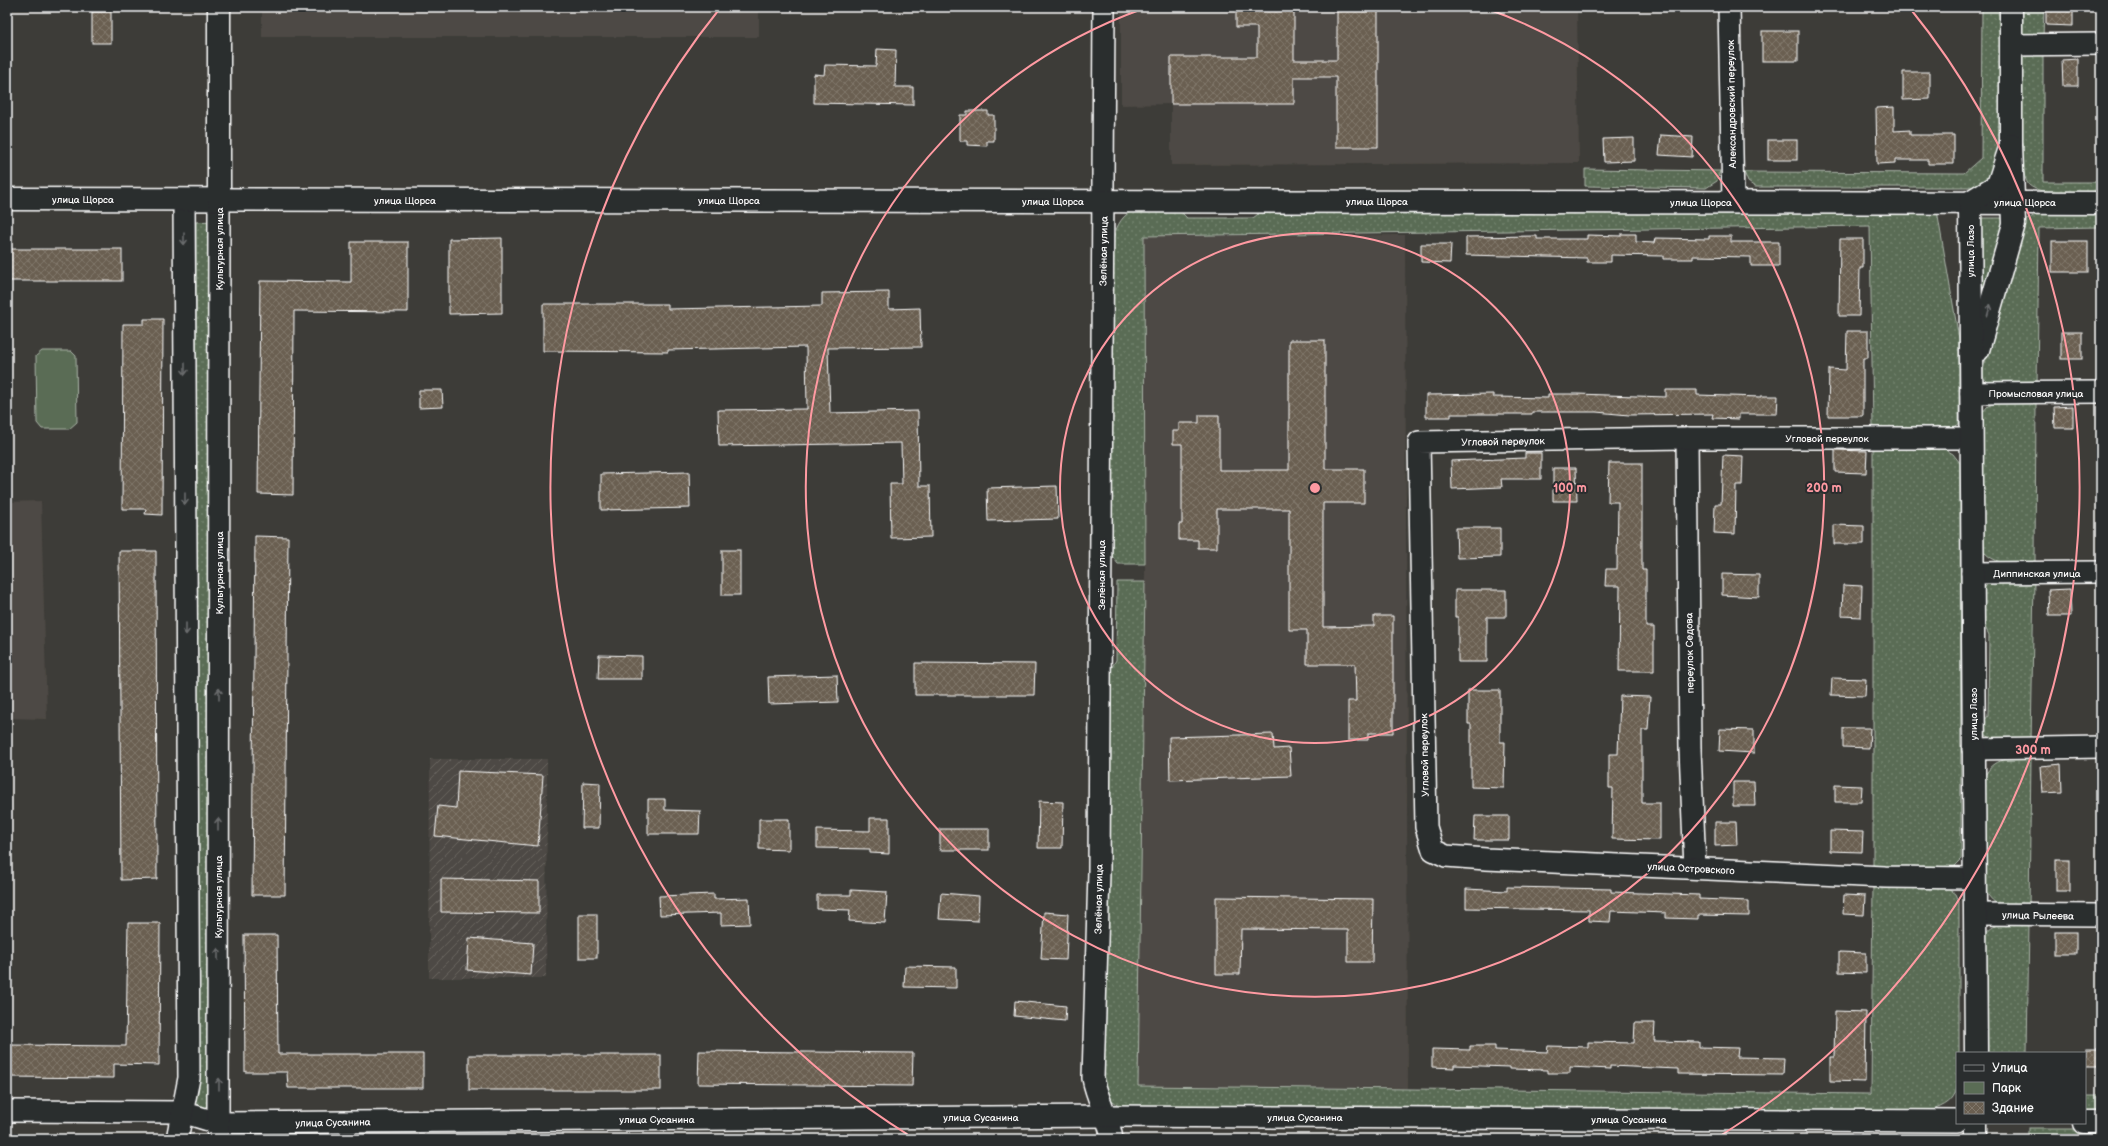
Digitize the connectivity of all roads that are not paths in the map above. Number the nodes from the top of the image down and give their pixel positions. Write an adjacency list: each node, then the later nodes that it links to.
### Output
1 (219, 7): 10 (street, Культурная улица)
2 (1104, 7): 11 (street, Зелёная улица)
3 (1729, 7): 12 (street, Александровский переулок)
4 (2011, 7): 6 (street, улица Лазо)
5 (2101, 44): 6 (street)
6 (2011, 46): 7 (street, улица Лазо)
7 (2011, 145): 13 (street, улица Лазо); 14 (street, улица Лазо)
8 (7, 199): 9 (street, улица Щорса)
9 (184, 200): 10 (street, улица Щорса); 31 (street, one-way to 31)
10 (219, 200): 11 (street, улица Щорса); 37 (street, Культурная улица, one-way to 10)
11 (1104, 201): 12 (street, улица Щорса); 32 (street, Зелёная улица)
12 (1733, 202): 13 (street, улица Щорса)
13 (1970, 202): 14 (street, улица Щорса); 16 (street, улица Лазо)
14 (2014, 203): 15 (street, улица Щорса); 16 (street, улица Лазо, one-way to 14)
15 (2101, 203)
16 (1971, 384): 17 (street, Промысловая улица); 19 (street, улица Лазо)
17 (2101, 392)
18 (1687, 438): 19 (street, Угловой переулок); 24 (street, Угловой переулок); 25 (street, переулок Седова)
19 (1971, 438): 21 (street, улица Лазо)
20 (2101, 572): 21 (street, Диппинская улица)
21 (1972, 573): 23 (street, улица Лазо)
22 (2101, 747): 23 (street)
23 (1973, 749): 26 (street, улица Лазо)
24 (1426, 827): 25 (street, улица Островского)
25 (1695, 868): 26 (street, улица Островского)
26 (1974, 878): 27 (street, улица Лазо)
27 (1975, 914): 28 (street, улица Рылеева); 29 (street, улица Лазо)
28 (2101, 915)
29 (1976, 1052)
30 (7, 1111): 31 (street, улица Сусанина)
31 (182, 1112): 37 (street, улица Сусанина); 38 (street)
32 (1107, 1116): 33 (street, улица Сусанина); 37 (street, улица Сусанина); 39 (street, Зелёная улица)
33 (1956, 1121)
34 (2086, 1122): 35 (street)
35 (2101, 1122)
36 (1976, 1124): 40 (street)
37 (218, 1131)
38 (177, 1139)
39 (1112, 1139)
40 (1976, 1139)

